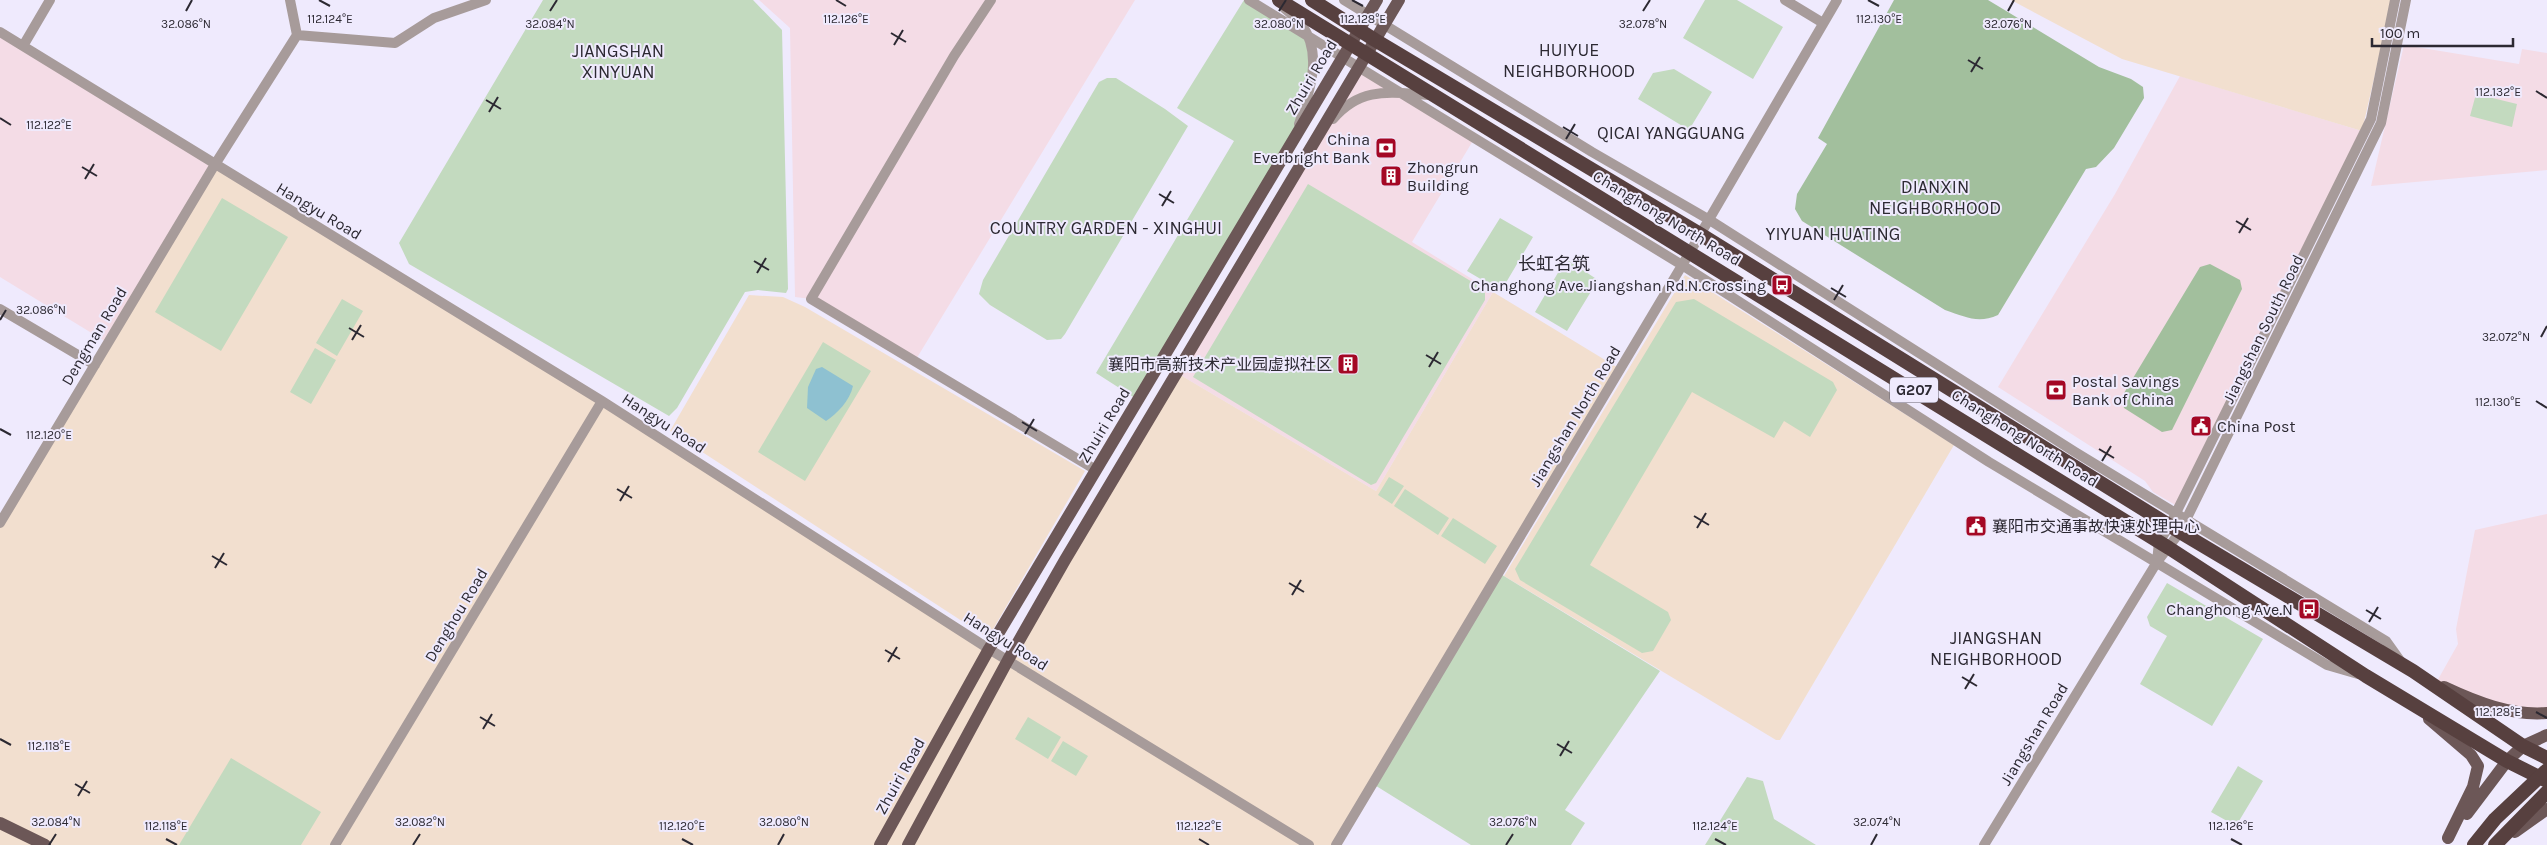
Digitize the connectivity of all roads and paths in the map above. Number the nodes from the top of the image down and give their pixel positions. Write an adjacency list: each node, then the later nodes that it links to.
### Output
1 (50, 0): 24 (street)
2 (290, 0): 20 (street)
3 (486, 0): 20 (street)
4 (991, 0): 40 (street)
5 (1248, 0): 21 (street)
6 (1278, 0): 21 (street); 23 (highway, Changhong North Road / G207)
7 (1312, 0): 18 (highway, Changhong North Road / G207)
8 (1344, 0): 15 (street)
9 (1377, 0): 15 (main road, Zhuiri Road)
10 (1399, 0): 17 (main road)
11 (1785, 0): 16 (street)
12 (1837, 0): 16 (street, Jiangshan North Road)
13 (2394, 0): 42 (street, Jiangshan South Road)
14 (2406, 0): 42 (street, Jiangshan South Road)
15 (1368, 14): 17 (street); 18 (main road, Zhuiri Road)
16 (1823, 23): 33 (street, Jiangshan North Road)
17 (1384, 25): 22 (main road); 33 (street)
18 (1359, 30): 22 (highway, Changhong North Road / G207); 23 (main road, Zhuiri Road)
19 (0, 32): 24 (street, Hangyu Road)
20 (297, 35): 32 (street, Dengman Road)
21 (1308, 37): 26 (street); 30 (street)
22 (1375, 40): 25 (main road); 34 (highway, Changhong North Road / G207)
23 (1350, 44): 25 (highway, Changhong North Road / G207); 26 (main road, Zhuiri Road)
24 (23, 46): 32 (street, Hangyu Road)
25 (1366, 54): 27 (main road); 29 (highway, Changhong North Road / G207)
26 (1341, 58): 27 (street); 30 (main road, Zhuiri Road)
27 (1357, 68): 28 (street); 31 (main road)
28 (1397, 93): 29 (street); 31 (street); 36 (street)
29 (1432, 95): 35 (highway, Changhong North Road / G207)
30 (1296, 134): 40 (main road, Zhuiri Road)
31 (1314, 141): 46 (main road)
32 (214, 166): 38 (street, Dengman Road); 39 (street, Hangyu Road)
33 (1708, 219): 34 (street, Jiangshan North Road); 42 (street)
34 (1700, 234): 35 (street, Jiangshan North Road); 42 (highway, Changhong North Road / G207)
35 (1690, 252): 36 (street, Jiangshan North Road); 43 (highway, Changhong North Road / G207)
36 (1682, 265): 44 (street); 67 (street, Jiangshan North Road)
37 (0, 309): 38 (street)
38 (94, 365): 41 (street, Dengman Road)
39 (602, 401): 45 (street, Hangyu Road); 63 (street, Denghou Road)
40 (1096, 470): 45 (main road, Zhuiri Road)
41 (1, 517)
42 (2178, 522): 43 (street, Jiangshan South Road); 47 (highway, Changhong North Road / G207)
43 (2164, 545): 44 (street); 48 (highway, Changhong North Road / G207)
44 (2157, 562): 48 (street); 68 (street, Jiangshan Road)
45 (990, 649): 46 (street, Hangyu Road); 64 (main road, Zhuiri Road)
46 (1008, 660): 65 (main road); 66 (street, Hangyu Road)
47 (2409, 669): 50 (main road); 52 (highway, Changhong North Road / G207)
48 (2366, 676): 49 (highway, Changhong North Road / G207)
49 (2404, 698): 54 (highway, Changhong North Road / G207); 61 (main road)
50 (2547, 713)
51 (2547, 735): 52 (main road)
52 (2524, 746): 53 (highway, Changhong North Road / G207); 54 (main road)
53 (2547, 758)
54 (2507, 761): 56 (highway, Changhong North Road / G207); 61 (main road)
55 (2547, 770): 69 (highway, bridge)
56 (2547, 781)
57 (2547, 786): 71 (main road)
58 (2547, 792): 70 (highway, bridge)
59 (2547, 809): 71 (main road)
60 (0, 822): 62 (main road)
61 (2446, 842)
62 (45, 845)
63 (335, 845)
64 (880, 845)
65 (908, 845)
66 (1309, 845)
67 (1336, 845)
68 (1984, 845)
69 (2474, 845)
70 (2495, 845)
71 (2500, 845)

